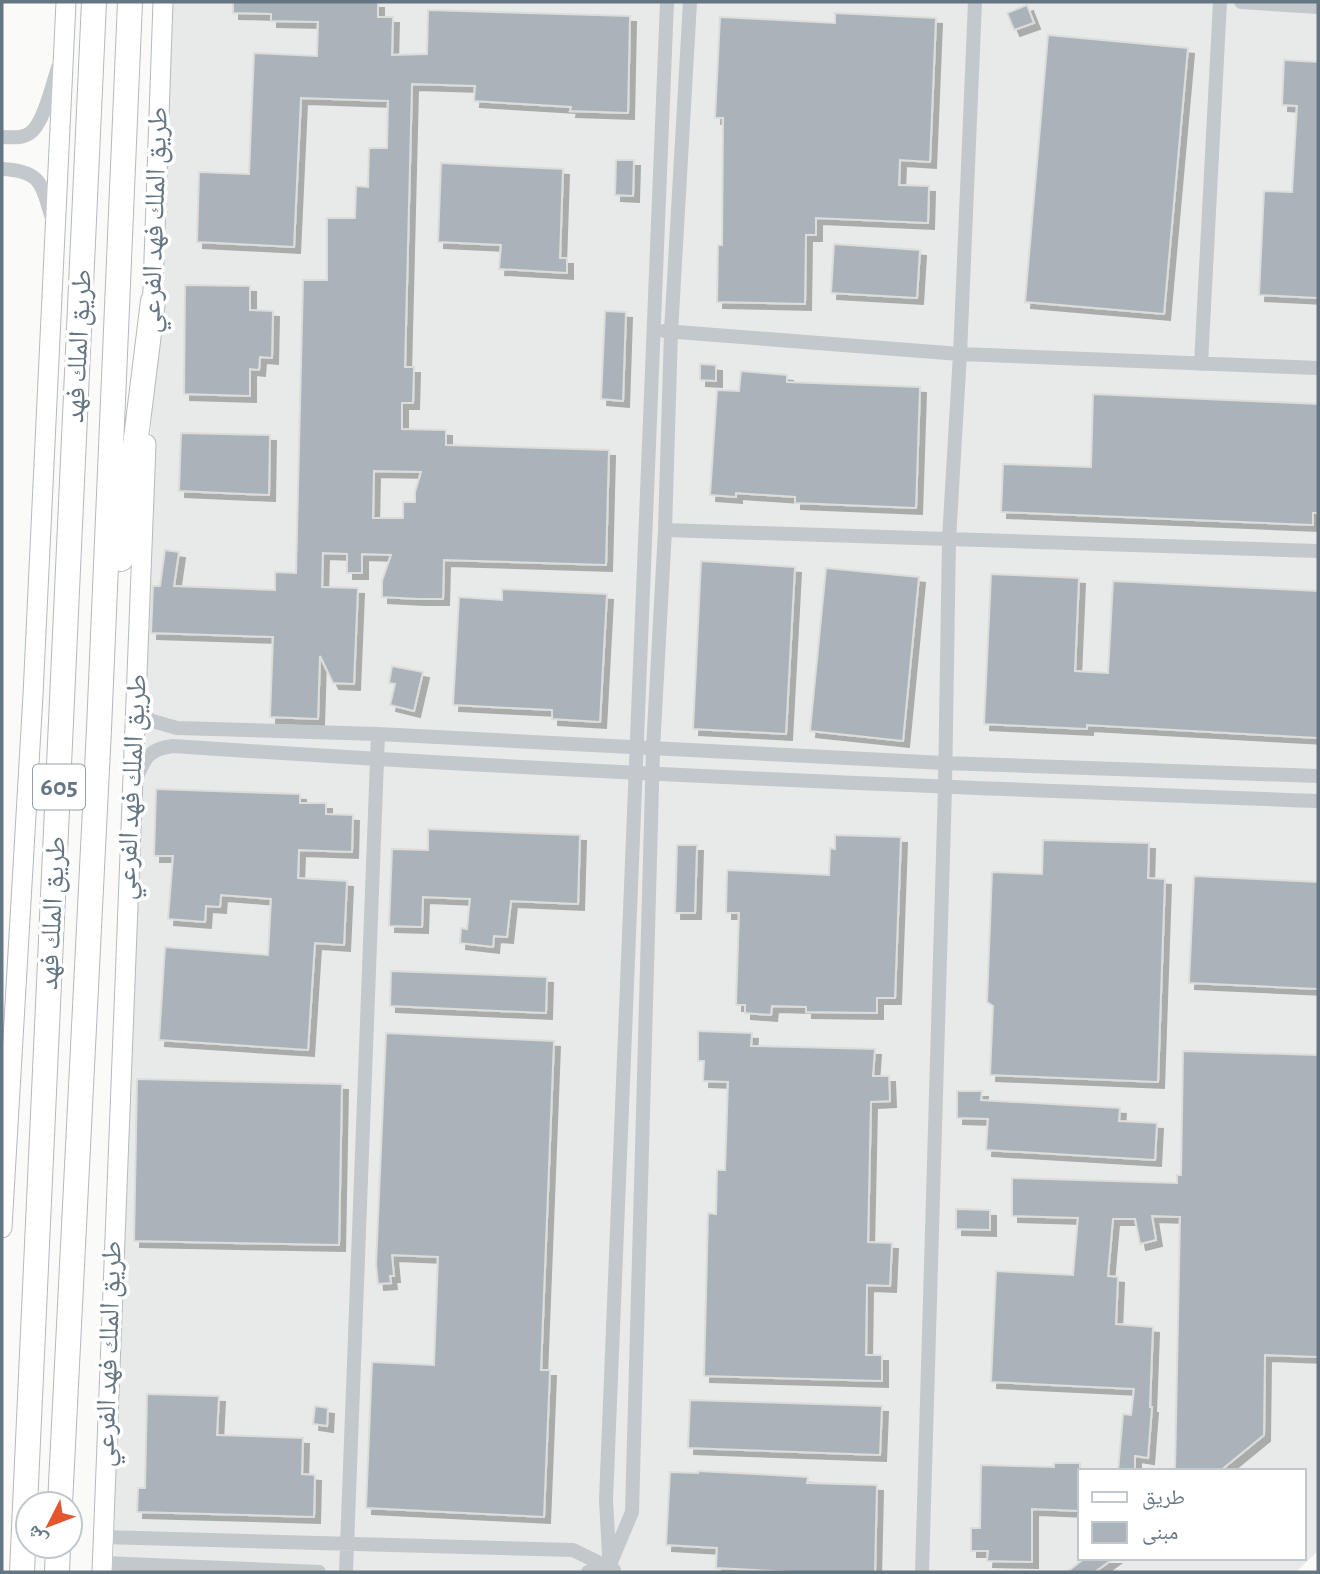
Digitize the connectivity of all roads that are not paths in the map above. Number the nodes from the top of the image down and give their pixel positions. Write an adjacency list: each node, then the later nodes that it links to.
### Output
1 (66, 2): 11 (main road)
2 (94, 2): 45 (highway, طريق الملك فهد / 605)
3 (130, 2): 25 (highway, طريق الملك فهد / 605)
4 (163, 2): 15 (main road, طريق الملك فهد الفرعي)
5 (667, 2): 16 (street)
6 (690, 2): 17 (street)
7 (975, 2): 18 (street)
8 (1220, 2): 19 (street)
9 (1245, 2): 10 (street)
10 (1318, 7)
11 (64, 51): 12 (street); 14 (main road)
12 (2, 137)
13 (2, 170): 14 (street)
14 (55, 226): 39 (main road)
15 (153, 301): 24 (main road, طريق الملك فهد الفرعي); 25 (highway)
16 (652, 329): 17 (street); 27 (street)
17 (671, 332): 18 (street); 21 (street)
18 (960, 354): 19 (street); 22 (street)
19 (1201, 364): 20 (street)
20 (1318, 368)
21 (665, 530): 22 (street); 28 (street)
22 (949, 539): 23 (street); 31 (street)
23 (1318, 551)
24 (136, 693): 26 (street); 37 (main road, طريق الملك فهد الفرعي)
25 (100, 729): 40 (highway, طريق الملك فهد / 605)
26 (378, 734): 27 (street); 30 (street)
27 (637, 748): 28 (street); 32 (street)
28 (653, 749): 29 (street); 33 (street)
29 (751, 751): 31 (street); 35 (street)
30 (377, 760): 32 (street); 37 (street); 42 (street)
31 (944, 763): 34 (street); 36 (street)
32 (636, 772): 33 (street); 44 (street)
33 (653, 774): 35 (street); 44 (street)
34 (1318, 776)
35 (760, 777): 36 (street)
36 (945, 787): 38 (street); 49 (street)
37 (131, 793): 41 (main road, طريق الملك فهد الفرعي)
38 (1318, 801)
39 (2, 1228)
40 (61, 1490)
41 (102, 1537): 42 (street); 43 (main road, طريق الملك فهد الفرعي)
42 (348, 1544): 44 (street); 47 (street)
43 (103, 1567): 46 (street)
44 (612, 1570): 48 (street)
45 (22, 1572)
46 (319, 1572)
47 (346, 1572)
48 (588, 1572)
49 (922, 1572)

